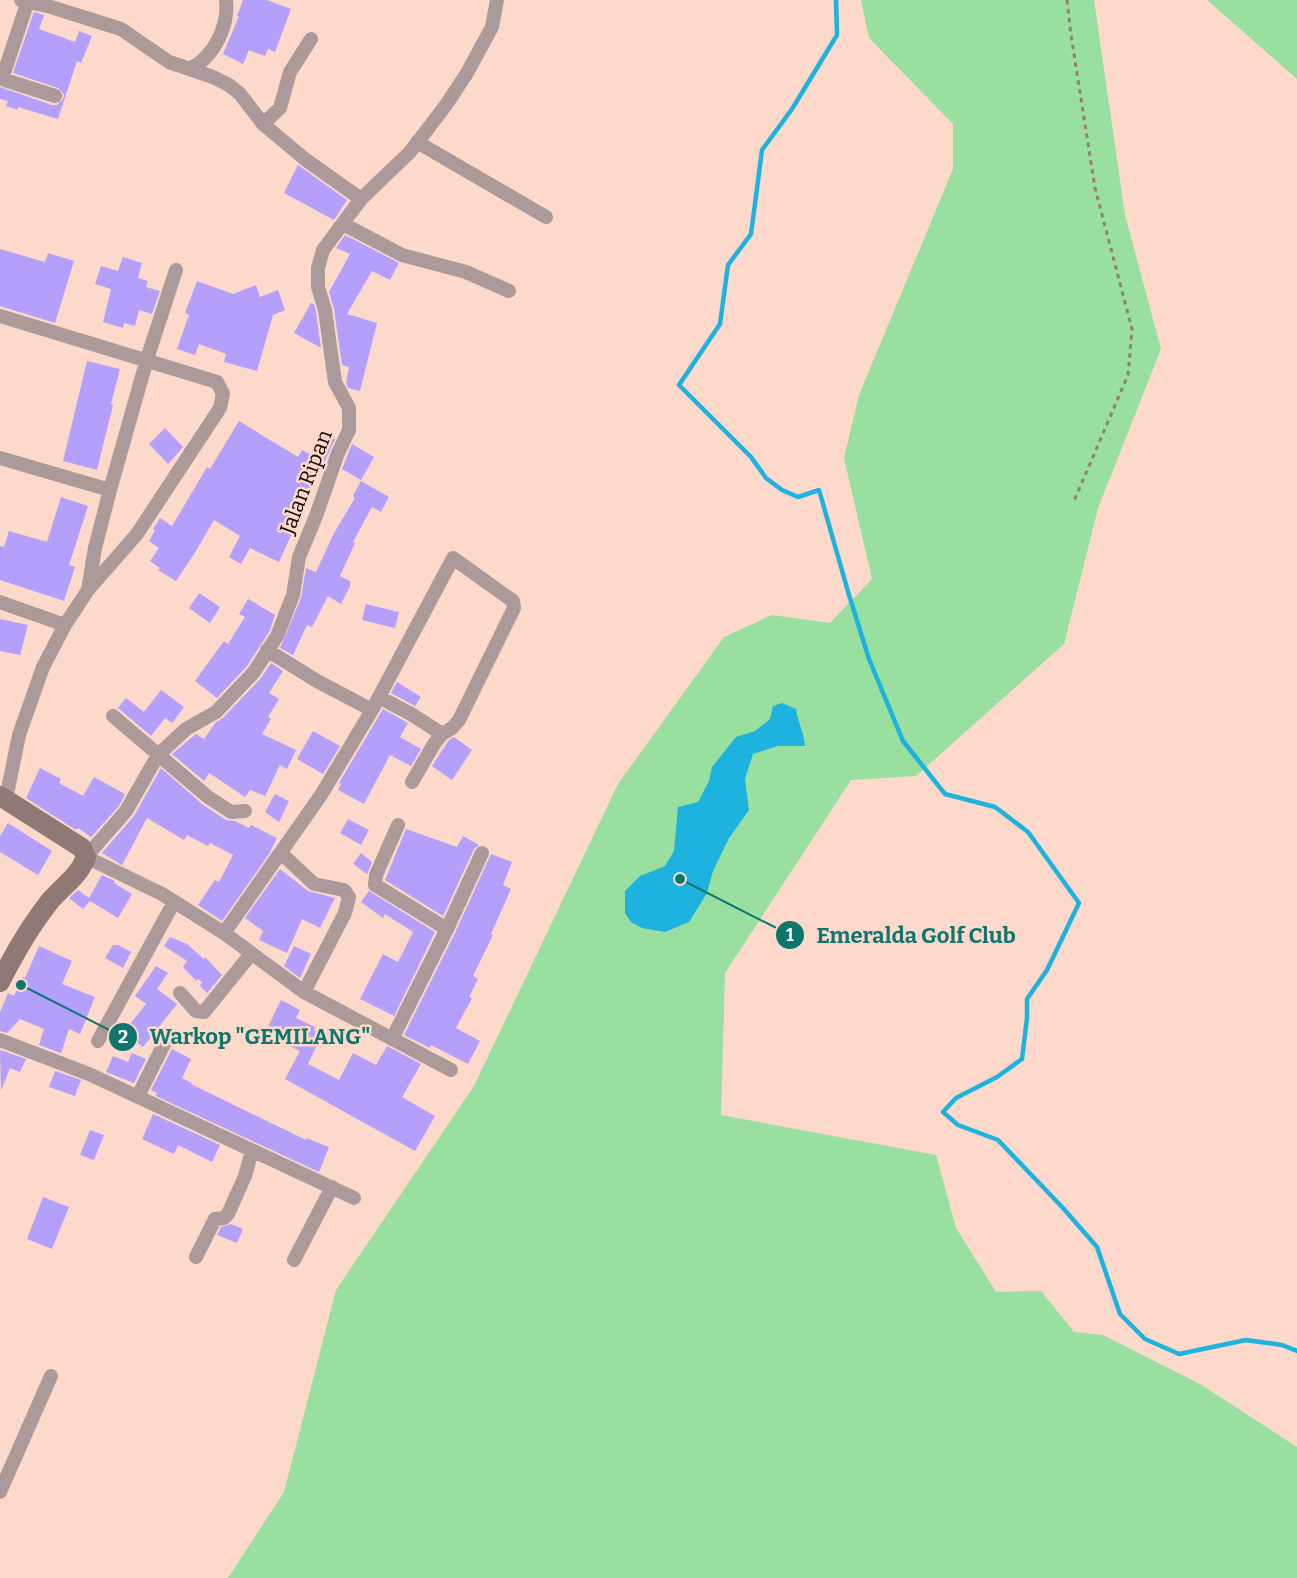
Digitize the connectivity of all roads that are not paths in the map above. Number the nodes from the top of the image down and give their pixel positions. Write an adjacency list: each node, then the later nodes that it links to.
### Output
1 (226, 0): 5 (street)
2 (497, 0): 8 (street, Jalan Ripan)
3 (24, 1): 5 (street); 6 (street)
4 (311, 39): 7 (street)
5 (190, 69): 7 (street)
6 (55, 96)
7 (263, 124): 9 (street)
8 (417, 142): 9 (street, Jalan Ripan); 10 (street)
9 (361, 199): 11 (street, Jalan Ripan)
10 (546, 217)
11 (343, 224): 13 (street); 21 (street, Jalan Ripan)
12 (176, 270): 15 (street)
13 (509, 291)
14 (0, 316): 15 (street)
15 (147, 359): 17 (street); 18 (street)
16 (0, 458): 17 (street)
17 (110, 490): 18 (street)
18 (88, 590): 20 (street)
19 (0, 602): 20 (street)
20 (65, 625): 28 (street)
21 (267, 650): 23 (street); 26 (street, Jalan Ripan)
22 (379, 697): 23 (street); 25 (street); 25 (street)
23 (372, 710): 31 (street)
24 (113, 716): 26 (street)
25 (442, 734): 27 (street)
26 (158, 755): 29 (street); 33 (street, Jalan Ripan)
27 (412, 782)
28 (3, 797): 33 (street)
29 (245, 811)
30 (398, 825): 35 (street)
31 (281, 853): 36 (street); 39 (street)
32 (482, 853): 35 (street)
33 (86, 857): 34 (street); 38 (street)
34 (174, 902): 36 (street); 43 (street)
35 (447, 929): 41 (street)
36 (224, 933): 37 (street)
37 (250, 954): 39 (street); 40 (street)
38 (0, 982)
39 (304, 992): 41 (street)
40 (180, 993)
41 (392, 1039): 45 (street)
42 (0, 1040): 46 (street)
43 (98, 1041)
44 (164, 1044): 46 (street)
45 (451, 1070)
46 (138, 1096): 47 (street)
47 (252, 1150): 48 (street); 50 (street)
48 (332, 1187): 49 (street); 51 (street)
49 (354, 1198)
50 (196, 1257)
51 (294, 1260)
52 (51, 1376): 53 (street)
53 (0, 1492)

